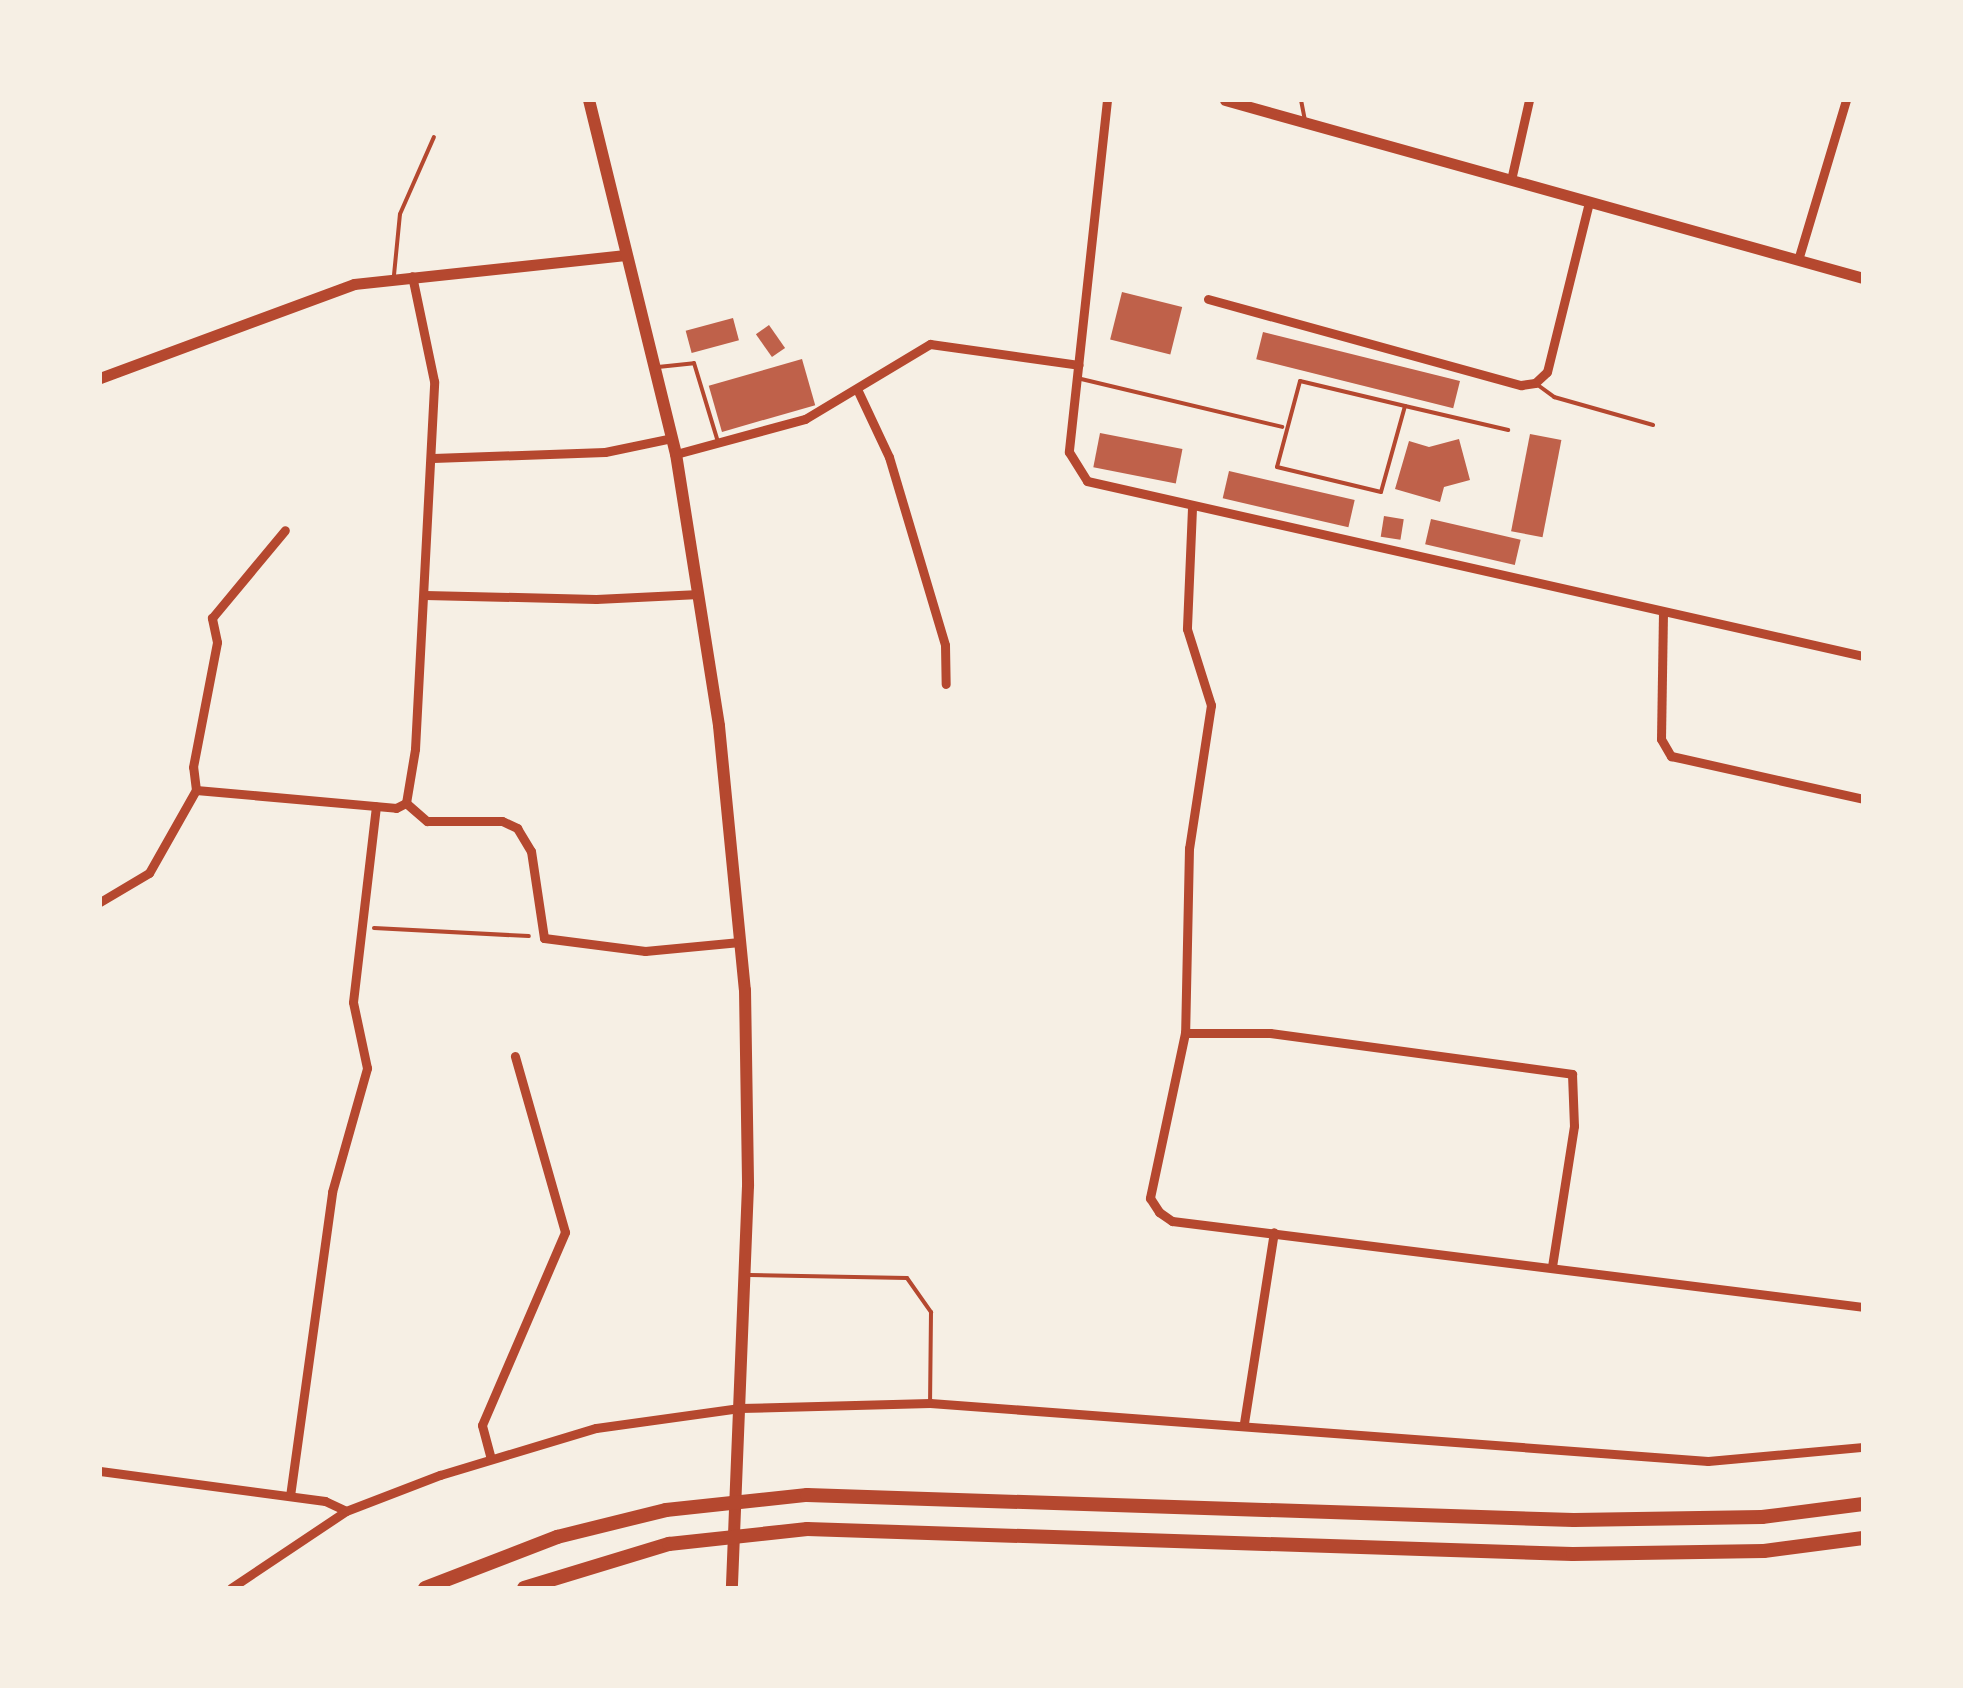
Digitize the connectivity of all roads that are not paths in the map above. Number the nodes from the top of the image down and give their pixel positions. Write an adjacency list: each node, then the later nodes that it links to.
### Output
1 (589, 100): 11 (main road)
2 (1106, 100): 17 (street)
3 (1225, 100): 7 (street)
4 (1301, 100): 7 (lane)
5 (1529, 100): 9 (street)
6 (1846, 100): 12 (street)
7 (1306, 124): 9 (street)
8 (434, 137): 14 (lane)
9 (1511, 180): 10 (street)
10 (1589, 202): 12 (street); 21 (street)
11 (625, 255): 13 (street); 18 (main road)
12 (1798, 260): 15 (street)
13 (412, 276): 14 (street); 30 (street)
14 (394, 278): 19 (street)
15 (1863, 278)
16 (1208, 300): 21 (street)
17 (1078, 365): 20 (street); 22 (street)
18 (654, 368): 27 (main road); 28 (lane)
19 (100, 378)
20 (1077, 378): 25 (lane); 31 (street)
21 (1535, 383): 24 (lane)
22 (856, 389): 28 (street); 37 (street)
23 (1405, 406): 25 (lane); 25 (lane); 26 (lane)
24 (1654, 425)
25 (1284, 428)
26 (1508, 430)
27 (672, 438): 29 (main road); 30 (street)
28 (718, 443): 29 (street)
29 (676, 454): 33 (main road)
30 (433, 458): 34 (street)
31 (1192, 508): 35 (street); 44 (street)
32 (285, 530): 38 (street)
33 (700, 594): 34 (street); 43 (main road)
34 (424, 596): 40 (street)
35 (1663, 612): 36 (street); 39 (street)
36 (1863, 656)
37 (946, 684)
38 (196, 790): 41 (street); 42 (street)
39 (1863, 799)
40 (406, 803): 41 (street); 43 (street)
41 (376, 806): 56 (street)
42 (100, 902)
43 (740, 942): 48 (main road)
44 (1185, 1034): 46 (street); 47 (street)
45 (516, 1056): 54 (street)
46 (1274, 1232): 47 (street); 52 (street)
47 (1552, 1266): 49 (street)
48 (745, 1274): 50 (lane); 51 (main road)
49 (1863, 1307)
50 (930, 1403): 51 (street); 52 (street)
51 (740, 1408): 54 (street); 63 (main road)
52 (1244, 1422): 53 (street)
53 (1863, 1447)
54 (490, 1460): 58 (street)
55 (100, 1471): 56 (street)
56 (290, 1496): 58 (street)
57 (1863, 1504): 61 (highway)
58 (346, 1511): 60 (street)
59 (1863, 1538): 62 (highway)
60 (231, 1588)
61 (425, 1588)
62 (524, 1588)
63 (732, 1588)

